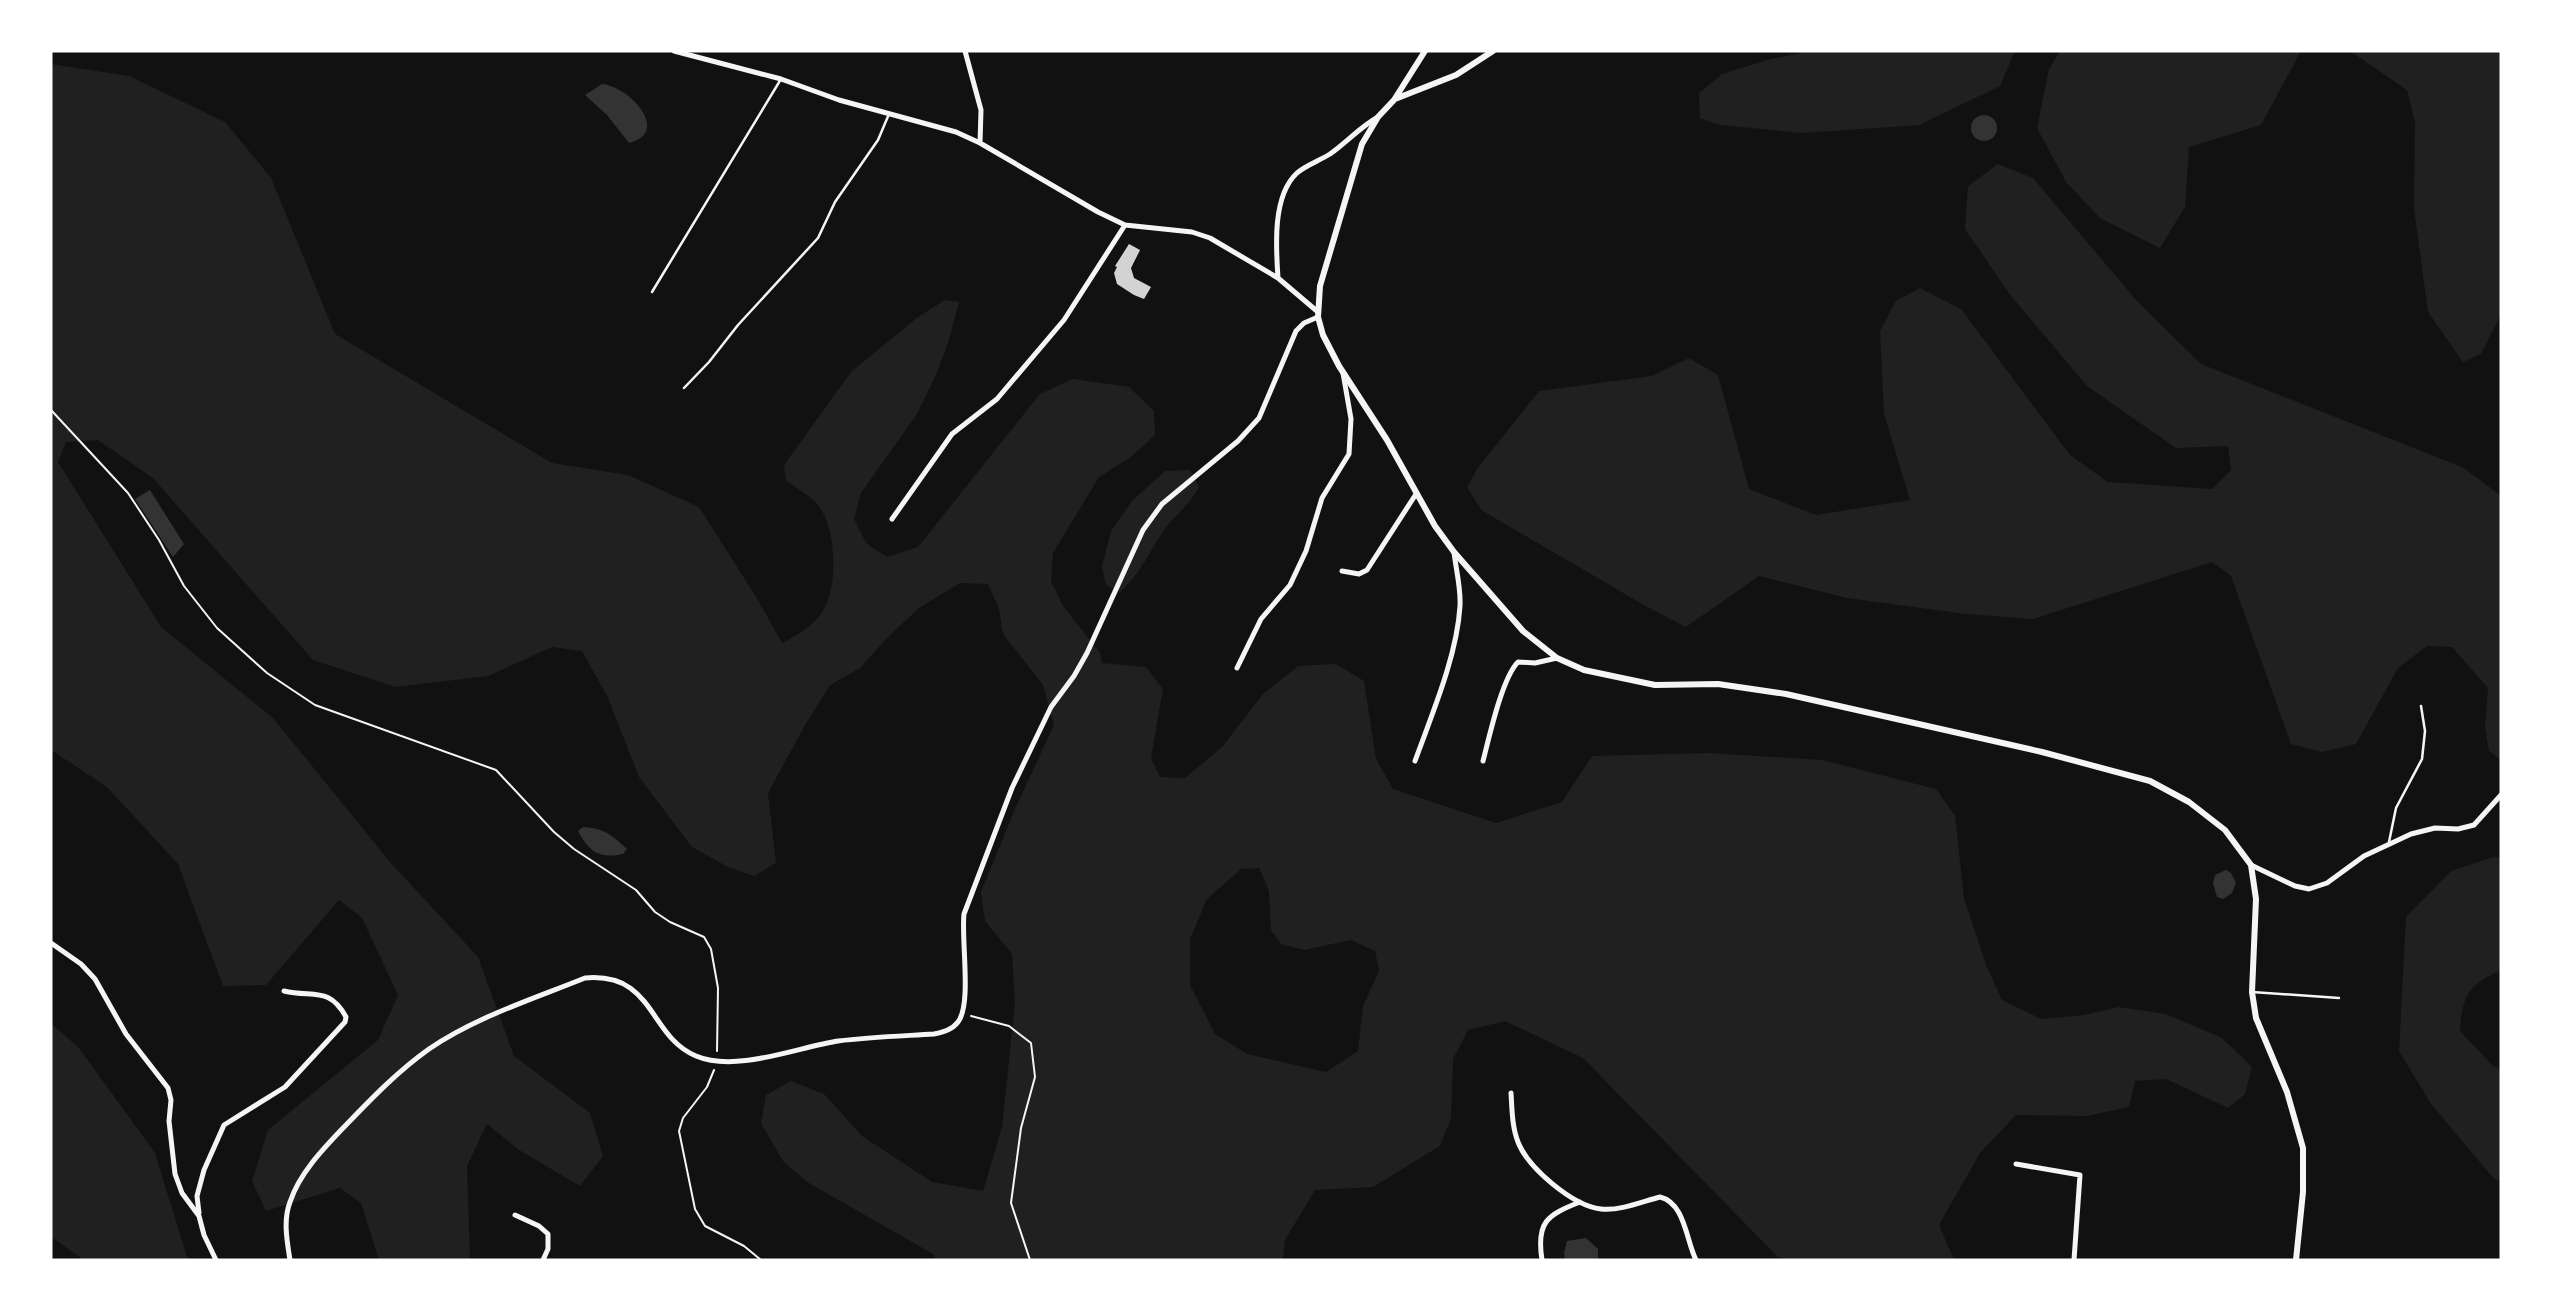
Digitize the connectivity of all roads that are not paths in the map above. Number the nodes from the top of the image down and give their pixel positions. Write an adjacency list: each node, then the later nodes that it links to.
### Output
1 (674, 51): 5 (street)
2 (965, 51): 9 (street)
3 (1425, 51): 6 (street)
4 (1493, 51): 6 (street)
5 (781, 79): 7 (street); 12 (lane)
6 (1394, 100): 8 (street)
7 (889, 114): 9 (street); 15 (lane)
8 (1378, 117): 11 (street); 13 (street)
9 (980, 143): 10 (street)
10 (1125, 225): 11 (street); 17 (street)
11 (1278, 278): 13 (street)
12 (652, 292)
13 (1318, 314): 14 (street); 38 (street)
14 (1343, 373): 16 (street); 21 (street)
15 (684, 388)
16 (1416, 494): 18 (street); 19 (street)
17 (892, 519)
18 (1454, 552): 20 (street); 23 (street)
19 (1342, 571)
20 (1557, 658): 24 (street); 27 (street)
21 (1237, 668)
22 (2421, 706): 26 (lane)
23 (1415, 761)
24 (1483, 761)
25 (2501, 795): 26 (street)
26 (2389, 844): 27 (street)
27 (2251, 865): 30 (street)
28 (51, 943): 36 (street)
29 (284, 991): 36 (street)
30 (2252, 992): 31 (lane); 43 (street)
31 (2340, 998)
32 (1511, 1093): 34 (street)
33 (2016, 1164): 42 (street)
34 (1580, 1202): 40 (street); 41 (street)
35 (515, 1215): 39 (street)
36 (200, 1216): 37 (street)
37 (216, 1260)
38 (290, 1260)
39 (543, 1260)
40 (1542, 1260)
41 (1696, 1260)
42 (2074, 1260)
43 (2296, 1260)

